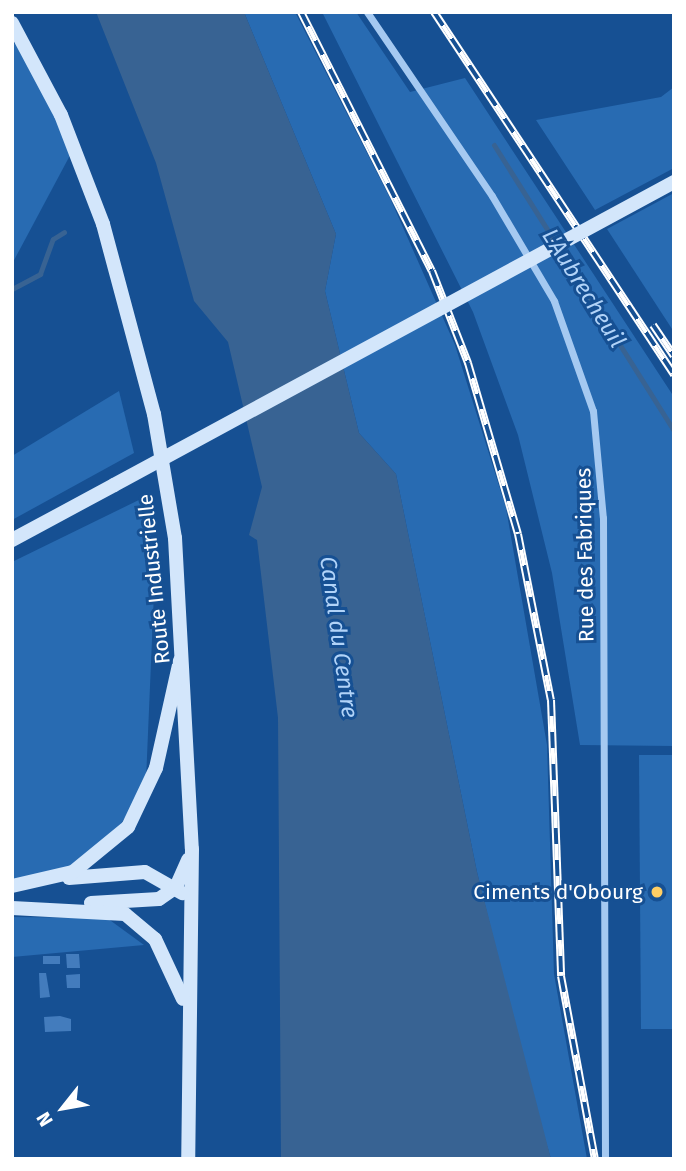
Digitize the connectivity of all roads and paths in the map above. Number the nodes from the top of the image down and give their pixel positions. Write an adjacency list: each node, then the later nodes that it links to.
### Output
1 (367, 12): 14 (street, Rue des Fabriques)
2 (12, 23): 5 (main road, Route Industrielle)
3 (674, 182): 4 (main road, bridge)
4 (12, 540)
5 (184, 642): 6 (main road, Route Industrielle); 7 (main road)
6 (192, 849): 9 (main road); 11 (main road, Route Industrielle)
7 (58, 880): 8 (main road); 9 (main road)
8 (12, 887)
9 (176, 887): 10 (main road); 11 (main road)
10 (12, 906): 12 (main road)
11 (192, 909): 12 (main road, Route Industrielle)
12 (187, 1036): 13 (main road, Route Industrielle)
13 (188, 1159)
14 (605, 1159)

